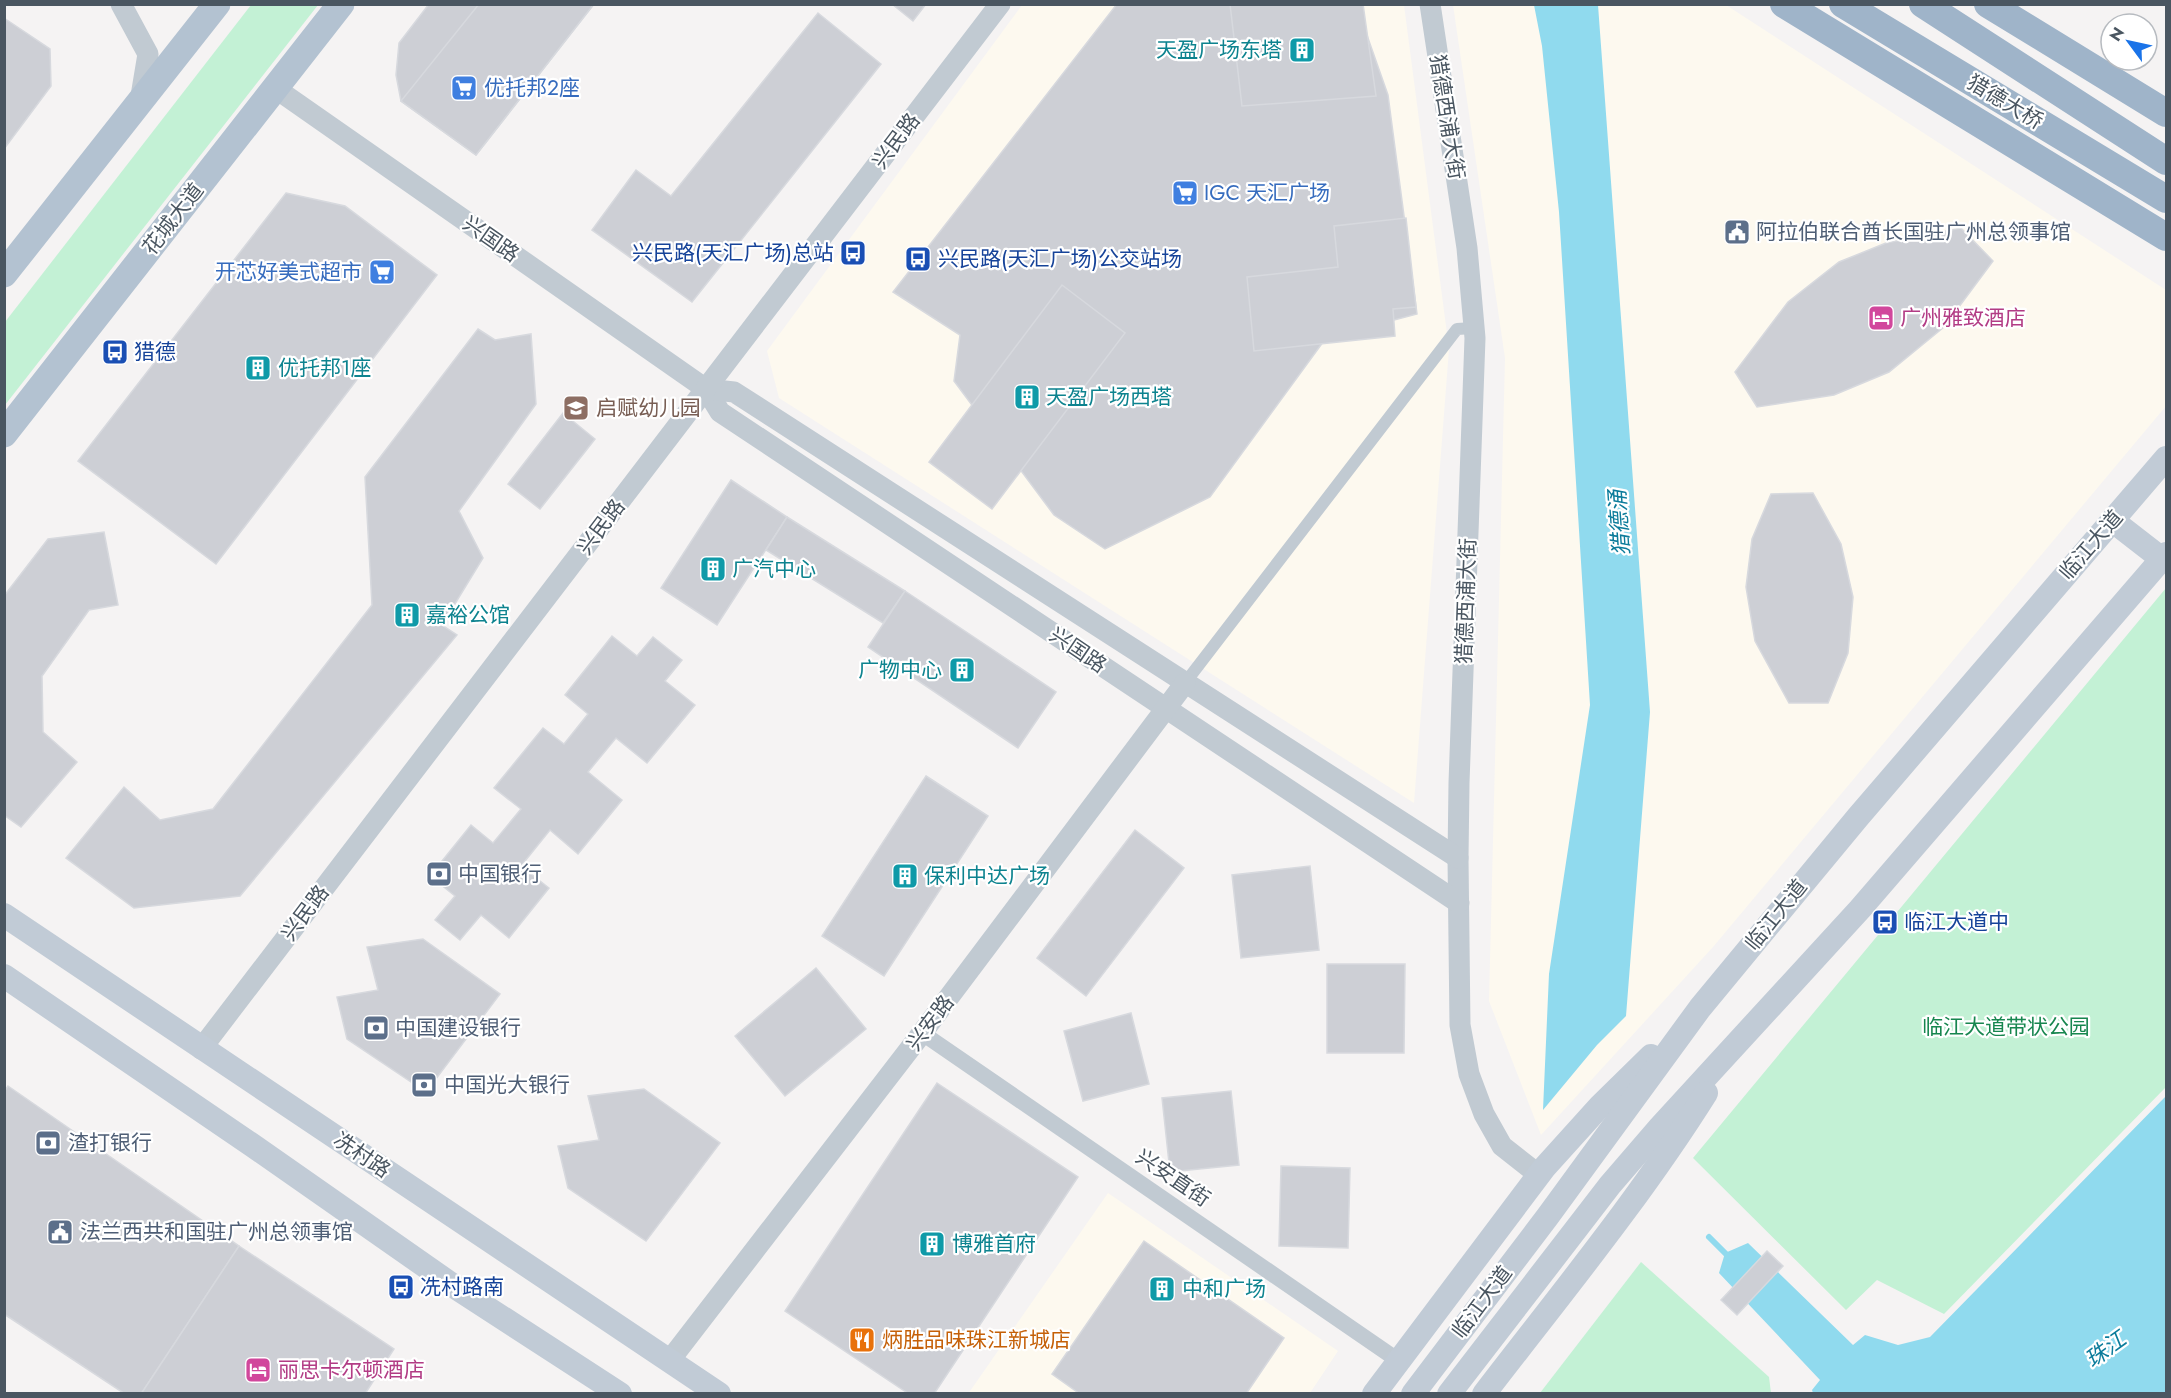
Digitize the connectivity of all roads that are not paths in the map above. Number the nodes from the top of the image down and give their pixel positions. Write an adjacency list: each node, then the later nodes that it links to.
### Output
1 (122, 4): 11 (street)
2 (217, 4): 11 (main road)
3 (341, 4): 10 (main road, 花城大道)
4 (1000, 4): 18 (street, 兴民路)
5 (1430, 4): 17 (street, 猎德西浦大街)
6 (1784, 4): 15 (highway)
7 (1843, 4): 14 (highway, 猎德大桥)
8 (1923, 4): 13 (highway, 猎德大桥)
9 (1988, 4): 12 (highway)
10 (275, 88): 18 (street, 兴国路); 19 (main road, 花城大道)
11 (140, 102): 16 (main road)
12 (2166, 113)
13 (2166, 161)
14 (2166, 199)
15 (2166, 237)
16 (4, 274)
17 (1474, 328): 23 (street); 25 (street, 猎德西浦大街)
18 (706, 389): 23 (street, 兴国路); 24 (street, 兴国路); 32 (street, 兴民路)
19 (4, 434)
20 (2166, 458): 21 (main road, 临江大道)
21 (2112, 520): 22 (main road); 29 (main road, 临江大道)
22 (2164, 557): 31 (main road, 临江大道)
23 (1185, 683): 24 (street, 兴安路); 25 (street, 兴国路)
24 (1167, 709): 26 (street, 兴国路); 30 (street, 兴安路)
25 (1458, 858): 26 (street, 猎德西浦大街)
26 (1459, 903): 33 (street, 猎德西浦大街)
27 (4, 915): 32 (main road, 冼村路)
28 (4, 976): 36 (main road)
29 (1700, 1008): 33 (main road); 39 (main road, 临江大道)
30 (922, 1033): 34 (street, 兴安路); 35 (street, 兴安直街)
31 (1737, 1042): 40 (main road, 临江大道); 41 (main road)
32 (201, 1049): 34 (main road, 冼村路)
33 (1539, 1175): 35 (main road)
34 (670, 1360): 37 (main road, 冼村路)
35 (1399, 1361): 38 (main road)
36 (620, 1394)
37 (719, 1394)
38 (1374, 1394)
39 (1413, 1394)
40 (1449, 1394)
41 (1484, 1394)

